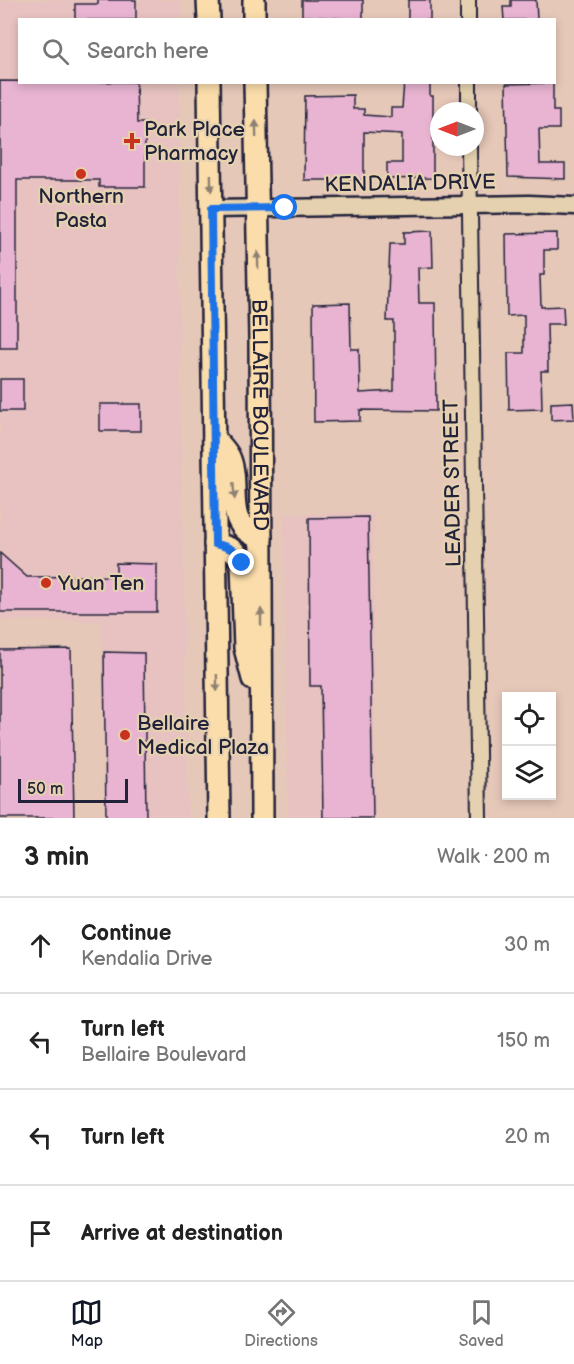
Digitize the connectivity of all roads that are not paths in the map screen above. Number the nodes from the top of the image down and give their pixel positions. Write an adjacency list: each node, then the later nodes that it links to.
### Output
1 (208, 0): 4 (main road)
2 (254, 0): 5 (main road)
3 (468, 0): 6 (street)
4 (209, 18)
5 (254, 18)
6 (468, 18)
7 (209, 84): 15 (main road, one-way to 15)
8 (255, 84): 14 (main road, BELLAIRE BOULEVARD, one-way to 8)
9 (469, 84): 10 (street)
10 (469, 102)
11 (469, 156): 12 (street, LEADER STREET)
12 (470, 205): 13 (street, KENDALIA DRIVE); 14 (street, KENDALIA DRIVE); 22 (street, LEADER STREET)
13 (574, 206)
14 (257, 208): 15 (street, KENDALIA DRIVE); 17 (main road, BELLAIRE BOULEVARD, one-way to 14)
15 (211, 209): 16 (main road)
16 (214, 438): 17 (main road, one-way to 17); 18 (main road)
17 (261, 538): 19 (main road, BELLAIRE BOULEVARD, one-way to 17)
18 (215, 544): 19 (main road); 20 (main road, one-way to 20)
19 (261, 718): 21 (main road, BELLAIRE BOULEVARD)
20 (219, 818)
21 (262, 818)
22 (479, 818)

